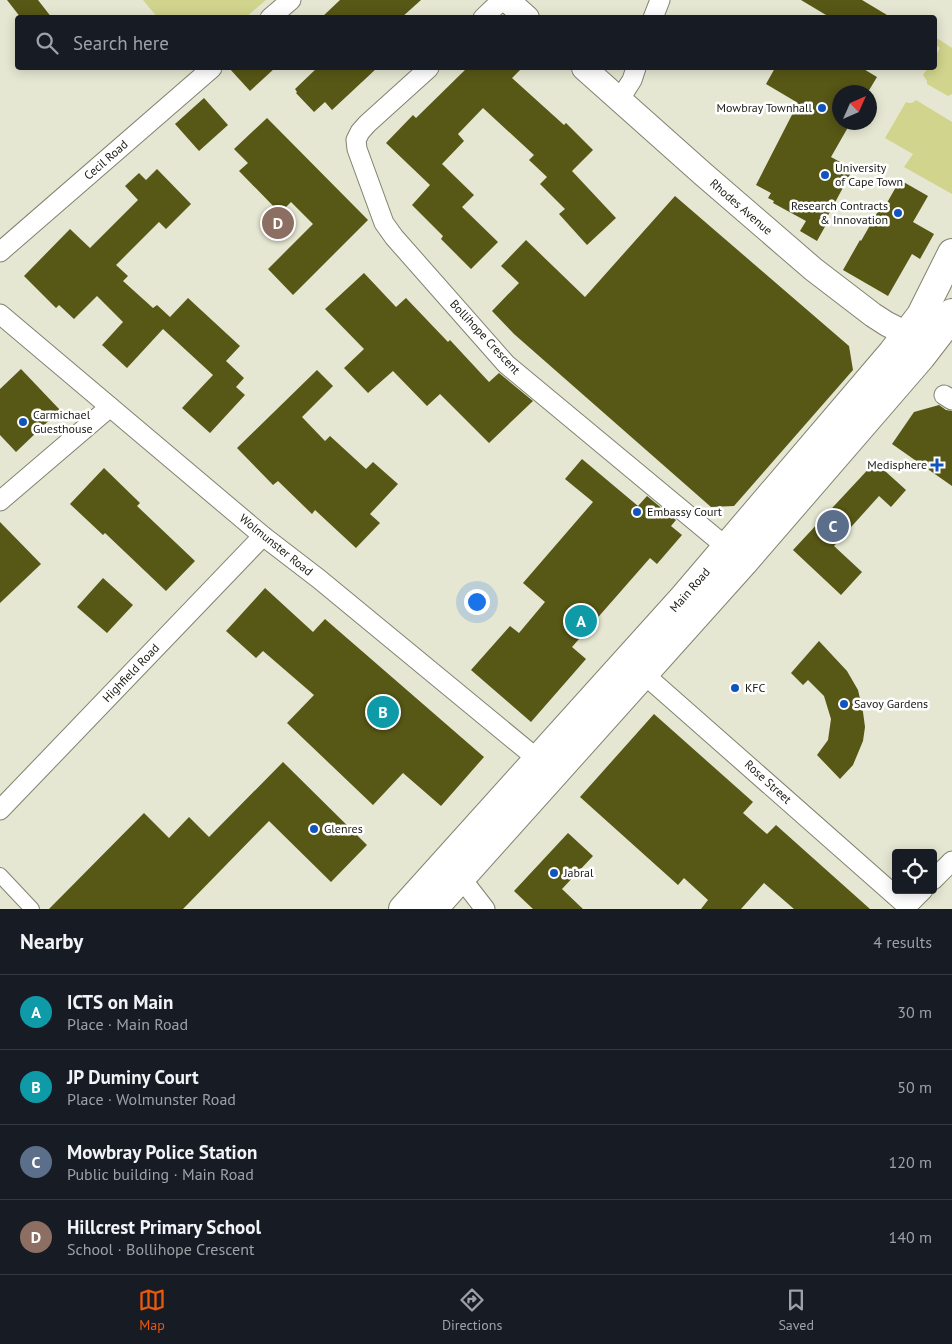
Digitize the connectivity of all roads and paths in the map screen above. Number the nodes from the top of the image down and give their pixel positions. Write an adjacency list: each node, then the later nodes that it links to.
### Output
1 (290, 0): 5 (street)
2 (502, 0): 6 (street)
3 (506, 0): 7 (street)
4 (660, 0): 8 (street)
5 (273, 15)
6 (486, 15)
7 (524, 15)
8 (654, 15)
9 (210, 70): 14 (street, Cecil Road)
10 (427, 70): 24 (street, Bollihope Crescent)
11 (586, 70): 13 (street, Rhodes Avenue)
12 (635, 70): 13 (street)
13 (620, 99): 18 (street, Rhodes Avenue)
14 (0, 252)
15 (952, 253): 18 (main road, Main Road)
16 (952, 313): 19 (main road, Main Road)
17 (0, 314): 20 (street, Wolmunster Road)
18 (907, 334): 19 (main road); 21 (main road, Main Road)
19 (942, 346): 21 (main road, Main Road)
20 (110, 407): 22 (street); 23 (street, Wolmunster Road)
21 (789, 492): 24 (main road, Main Road)
22 (0, 501)
23 (263, 536): 26 (street, Wolmunster Road); 27 (street, Highfield Road)
24 (735, 555): 25 (main road, Main Road)
25 (636, 666): 26 (main road, Main Road); 32 (street, Rose Street)
26 (546, 766): 29 (main road, Main Road)
27 (0, 810)
28 (952, 861): 31 (street)
29 (454, 869): 36 (main road, Main Road); 37 (main road, Main Road); 38 (street)
30 (0, 875): 35 (street)
31 (937, 876)
32 (892, 893)
33 (893, 894): 34 (street, Rose Street)
34 (919, 894)
35 (32, 909)
36 (402, 909)
37 (433, 909)
38 (485, 909)

